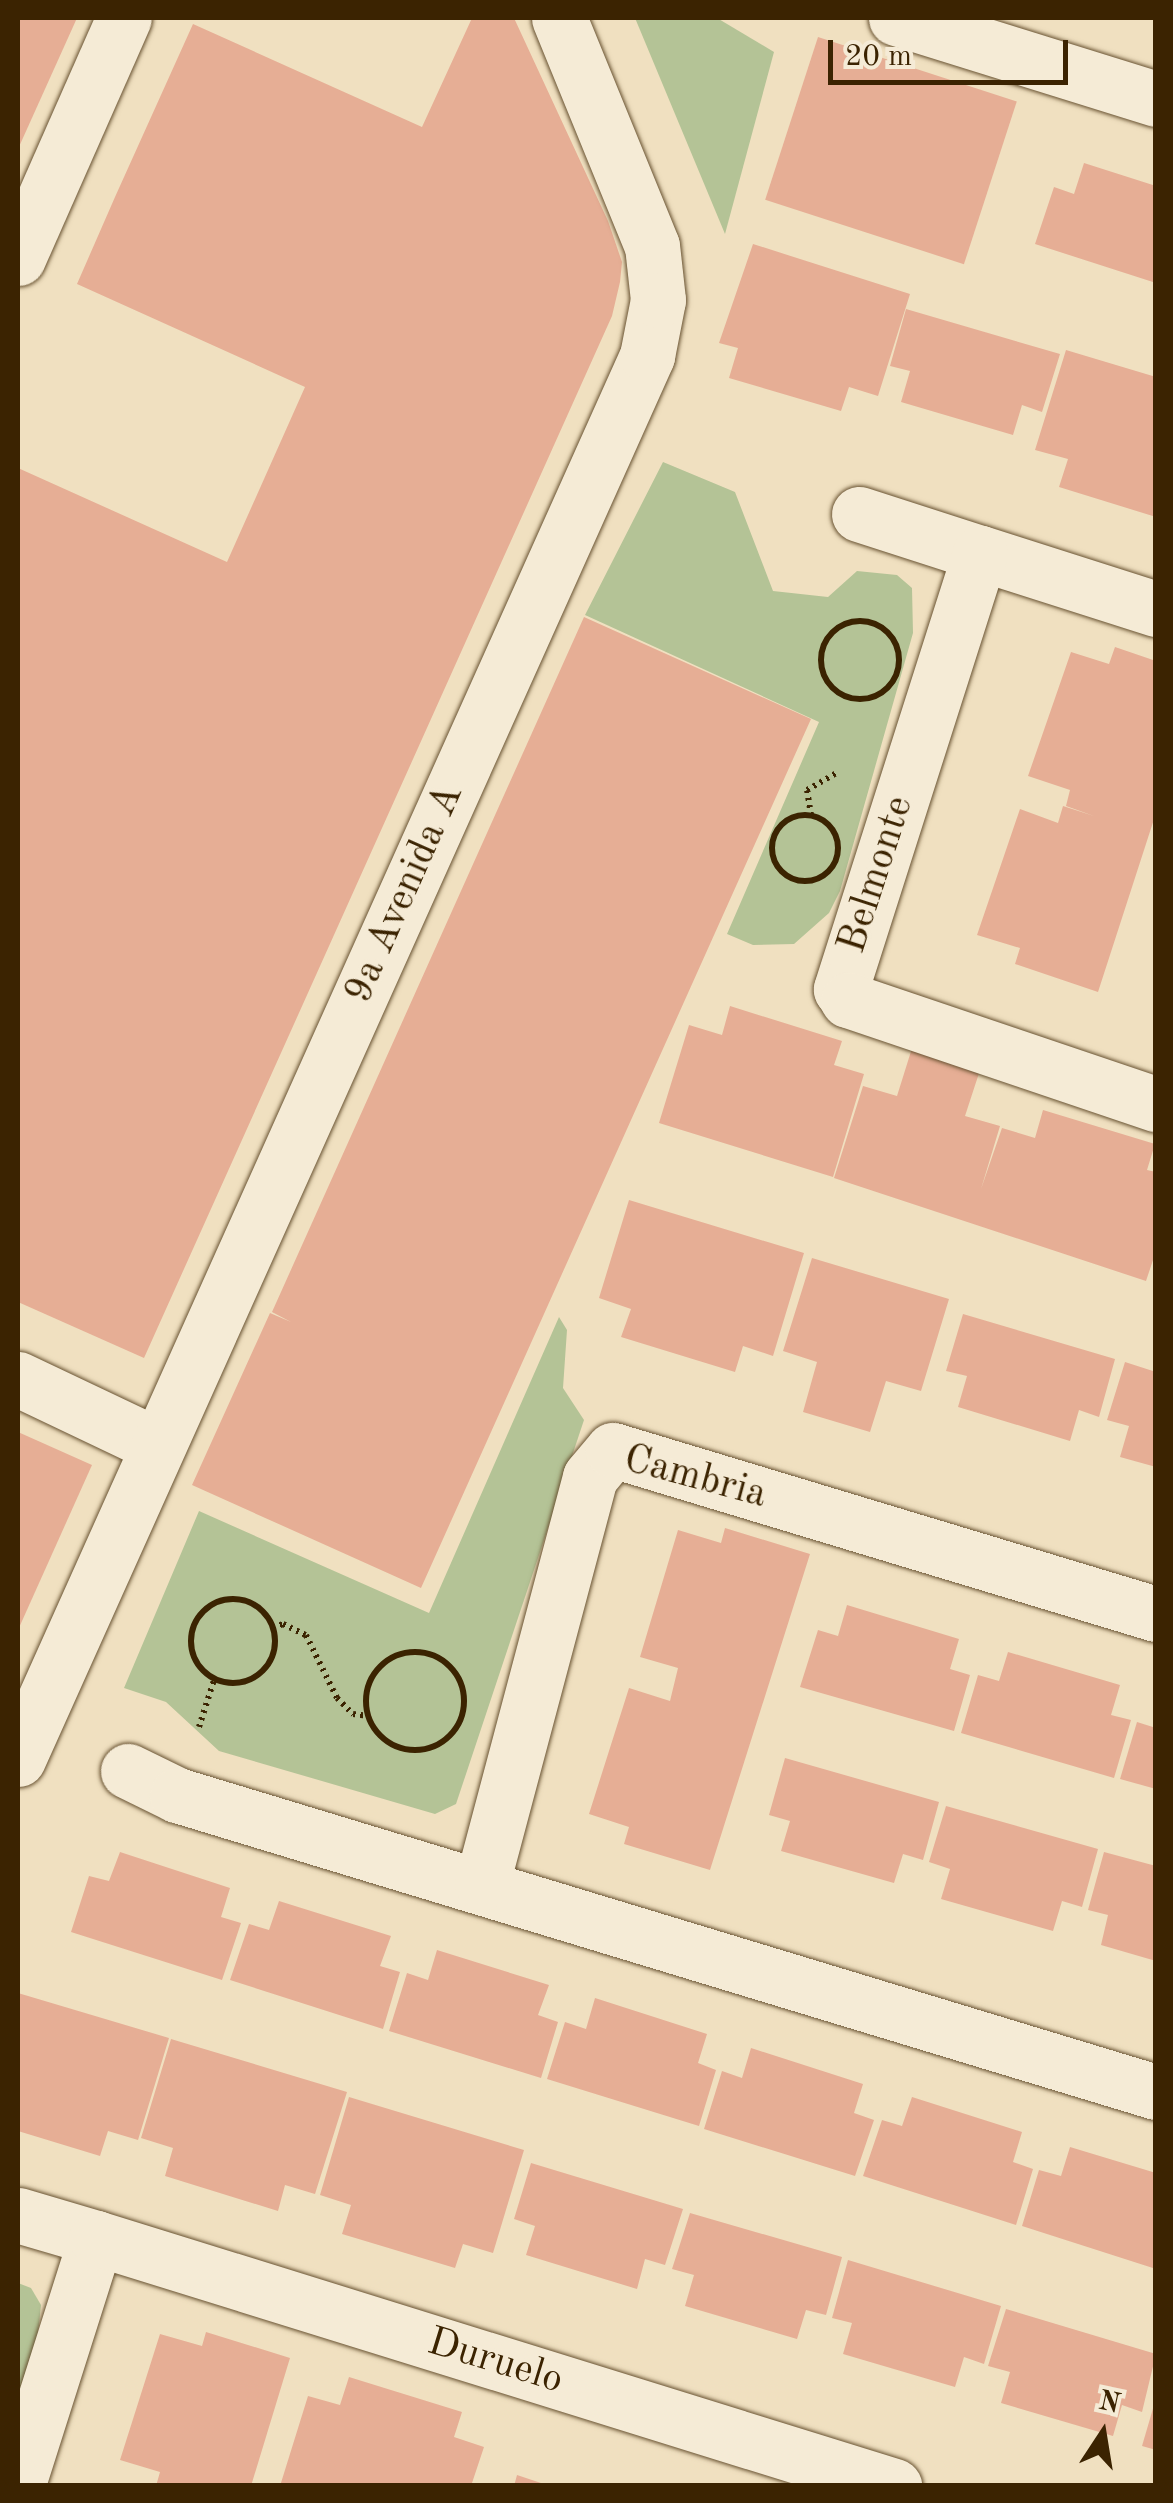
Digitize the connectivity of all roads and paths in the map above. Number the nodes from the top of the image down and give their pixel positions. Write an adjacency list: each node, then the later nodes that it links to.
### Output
1 (124, 18): 5 (street)
2 (559, 18): 13 (street, 9a Avenida A)
3 (896, 18): 4 (street)
4 (1156, 99)
5 (18, 258)
6 (859, 514): 7 (street)
7 (980, 554): 8 (street); 11 (street, Belmonte)
8 (1156, 609)
9 (849, 698): 9 (path)
10 (796, 879): 10 (path)
11 (1156, 1104)
12 (18, 1379): 13 (street)
13 (157, 1445): 17 (street, 9a Avenida A)
14 (1156, 1614): 19 (street, Cambria)
15 (274, 1628): 15 (path); 16 (path)
16 (368, 1716): 16 (path)
17 (18, 1759)
18 (128, 1771): 19 (street)
19 (482, 1883): 20 (street)
20 (1156, 2092)
21 (18, 2214): 22 (street, Duruelo)
22 (96, 2238): 23 (street); 24 (street, Duruelo)
23 (18, 2484)
24 (894, 2486)

